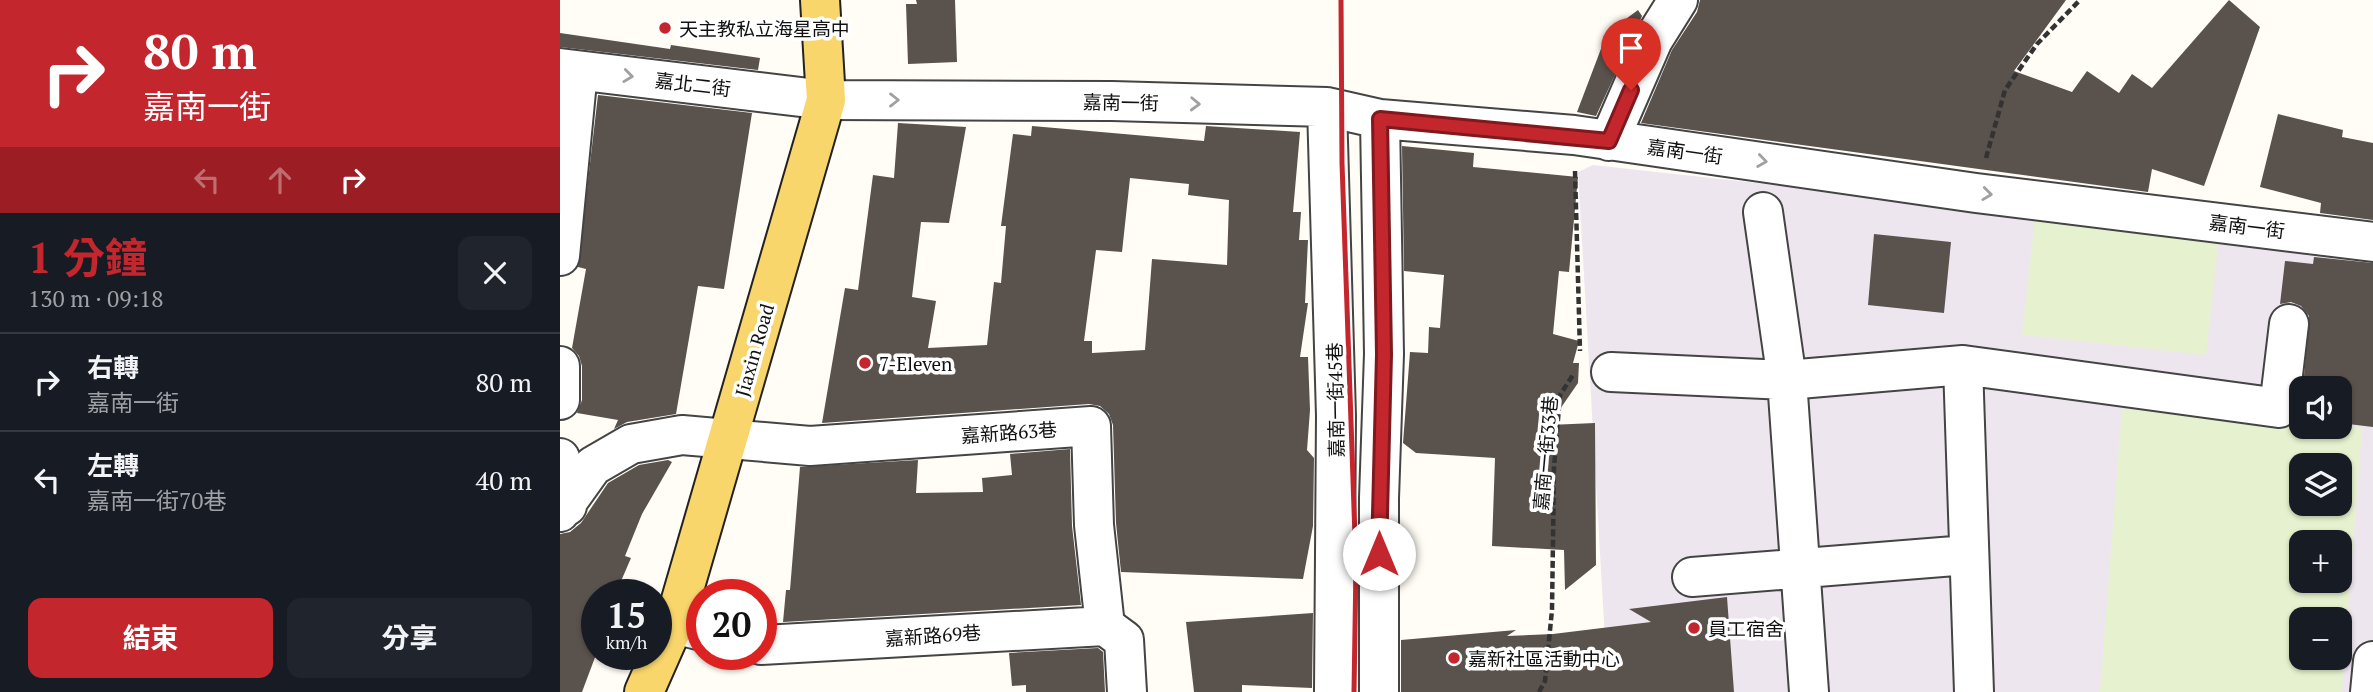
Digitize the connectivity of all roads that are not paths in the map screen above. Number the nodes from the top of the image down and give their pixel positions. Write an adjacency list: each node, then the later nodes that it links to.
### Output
1 (820, 0): 4 (main road, Jiaxin Road)
2 (1678, 0): 7 (street)
3 (569, 69): 4 (street, 嘉北二街, one-way to 4); 10 (street)
4 (826, 100): 5 (street, 嘉南一街, one-way to 5); 17 (main road, Jiaxin Road)
5 (1327, 107): 6 (street, 嘉南一街); 30 (street, 嘉南一街45巷)
6 (1380, 119): 7 (street, 嘉南一街); 31 (street)
7 (1591, 138): 9 (street, 嘉南一街, one-way to 9)
8 (1763, 212): 15 (street)
9 (2373, 242)
10 (560, 256)
11 (2289, 324): 12 (street)
12 (1964, 365): 15 (street); 20 (street)
13 (560, 366): 16 (street)
14 (1611, 372): 15 (street)
15 (1787, 380): 21 (street)
16 (560, 400)
17 (728, 441): 19 (street); 23 (main road, Jiaxin Road); 24 (street, 嘉新路63巷)
18 (560, 458): 19 (street)
19 (563, 509)
20 (1967, 555): 21 (street); 33 (street)
21 (1802, 567): 22 (street); 32 (street)
22 (1692, 577)
23 (698, 579)
24 (1105, 626): 26 (street, 嘉新路69巷); 29 (street)
25 (686, 630): 28 (main road, Jiaxin Road)
26 (777, 644)
27 (2373, 661): 34 (street)
28 (644, 692)
29 (1126, 692)
30 (1334, 692)
31 (1379, 692)
32 (1809, 692)
33 (1974, 692)
34 (2370, 692)

